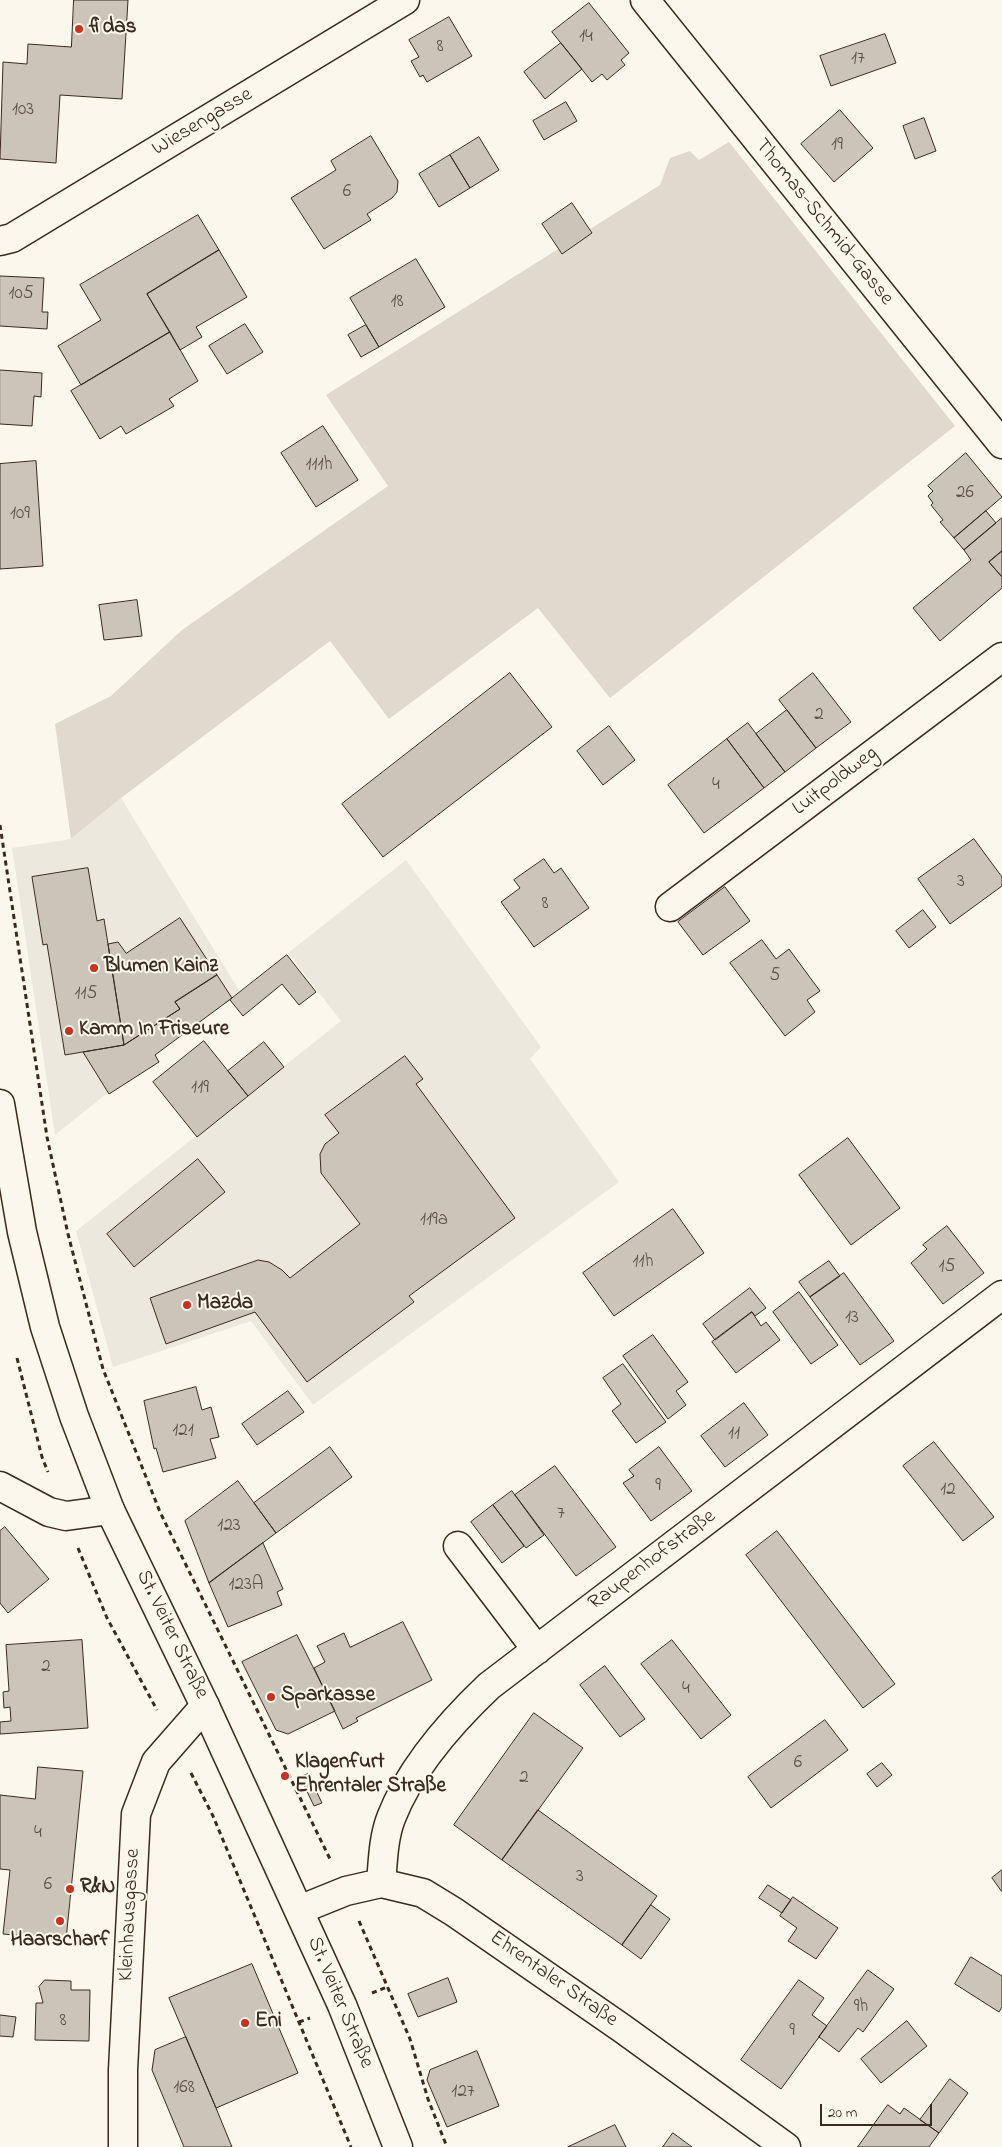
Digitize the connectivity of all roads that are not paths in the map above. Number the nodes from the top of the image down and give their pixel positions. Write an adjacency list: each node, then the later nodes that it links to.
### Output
1 (405, 0): 3 (street, Wiesengasse)
2 (645, 0): 4 (street, Thomas-Schmid-Gasse)
3 (0, 242)
4 (1002, 444)
5 (1002, 657): 6 (street, Luitpoldweg)
6 (670, 907)
7 (0, 1104): 10 (street, St. Veiter Straße)
8 (1002, 1295): 12 (street, Raupenhofstraße)
9 (0, 1486): 10 (street)
10 (110, 1510): 13 (street, St. Veiter Straße)
11 (458, 1546): 12 (street)
12 (537, 1650): 14 (street, Raupenhofstraße)
13 (205, 1706): 15 (street, St. Veiter Straße); 16 (street, Kleinhausgasse)
14 (381, 1883): 15 (street, Ehrentaler Straße); 18 (street, Ehrentaler Straße)
15 (299, 1910): 17 (street, St. Veiter Straße)
16 (123, 2147)
17 (398, 2147)
18 (786, 2147)

